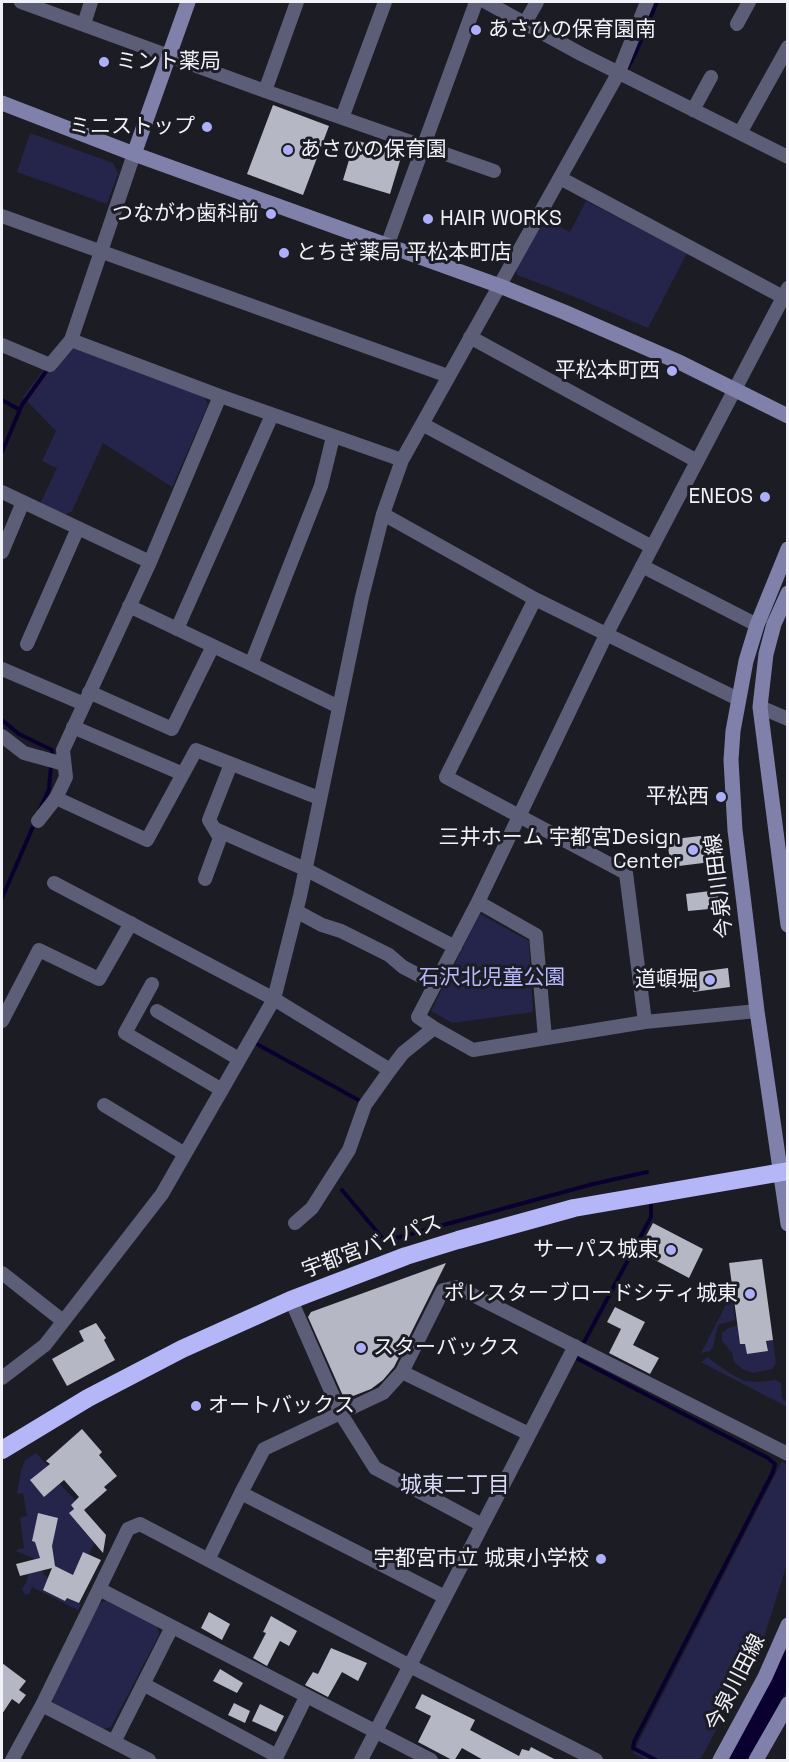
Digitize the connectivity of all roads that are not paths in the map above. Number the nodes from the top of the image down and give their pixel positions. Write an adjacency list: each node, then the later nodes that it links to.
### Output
1 (21, 2): 12 (street)
2 (92, 2): 12 (street)
3 (188, 2): 15 (street)
4 (297, 2): 18 (street)
5 (385, 2): 21 (street)
6 (477, 2): 23 (street)
7 (486, 2): 11 (street)
8 (537, 2): 11 (street)
9 (647, 2): 16 (street)
10 (749, 2): 13 (street)
11 (525, 23): 16 (street)
12 (84, 24): 15 (street)
13 (737, 24)
14 (787, 47): 22 (street)
15 (169, 55): 18 (street); 24 (street)
16 (619, 72): 20 (street); 27 (street)
17 (711, 77): 20 (street)
18 (265, 91): 21 (street)
19 (2, 103): 24 (street)
20 (693, 110): 22 (street)
21 (342, 118): 23 (street)
22 (740, 133): 25 (street)
23 (422, 147): 26 (street); 29 (street)
24 (134, 154): 29 (street); 30 (street)
25 (788, 157)
26 (494, 171)
27 (560, 178): 31 (street); 32 (street)
28 (2, 216): 30 (street)
29 (387, 246): 31 (street)
30 (102, 252): 34 (street); 36 (street)
31 (500, 286): 33 (street); 37 (street)
32 (785, 292): 37 (street)
33 (470, 337): 36 (street); 44 (street)
34 (70, 340): 35 (street); 38 (street)
35 (2, 345)
36 (448, 376): 41 (street)
37 (734, 389): 40 (street); 44 (street)
38 (220, 396): 39 (street); 52 (street)
39 (272, 415): 42 (street); 58 (street)
40 (788, 416)
41 (422, 424): 43 (street); 49 (street)
42 (333, 436): 43 (street); 62 (street)
43 (402, 460): 47 (street)
44 (697, 461): 49 (street)
45 (2, 492): 46 (street)
46 (23, 502): 48 (street); 51 (street)
47 (383, 514): 55 (street); 66 (street)
48 (78, 528): 52 (street); 60 (street)
49 (652, 547): 53 (street)
50 (788, 549): 57 (street, 今泉川田線)
51 (2, 552)
52 (150, 562): 56 (street)
53 (642, 566): 57 (street); 59 (street)
54 (788, 593): 67 (street)
55 (535, 599): 59 (street); 76 (street)
56 (129, 606): 58 (street); 64 (street)
57 (757, 625): 65 (street, 今泉川田線)
58 (177, 629): 61 (street)
59 (606, 635): 65 (street); 76 (street)
60 (27, 644)
61 (213, 646): 62 (street); 64 (street)
62 (250, 663): 66 (street)
63 (2, 669): 64 (street)
64 (86, 698): 69 (street)
65 (738, 699): 91 (street, 今泉川田線)
66 (339, 707): 75 (street)
67 (760, 707): 68 (street); 85 (street)
68 (788, 719)
69 (73, 727): 71 (street); 73 (street)
70 (2, 736): 71 (street)
71 (64, 764): 74 (street)
72 (231, 764): 73 (street); 75 (street); 78 (street)
73 (183, 774): 74 (street)
74 (56, 798): 77 (street)
75 (319, 798): 79 (street)
76 (518, 817): 82 (street); 93 (street)
77 (38, 821)
78 (215, 829): 79 (street); 80 (street)
79 (305, 869): 83 (street); 86 (street)
80 (205, 879)
81 (54, 883): 84 (street)
82 (478, 902): 86 (street); 95 (street)
83 (296, 911): 88 (street); 89 (street)
84 (131, 923): 89 (street); 92 (street)
85 (788, 925)
86 (455, 947): 88 (street)
87 (152, 984): 98 (street)
88 (436, 984): 94 (street)
89 (274, 999): 96 (street); 97 (street)
90 (157, 1011): 96 (street)
91 (757, 1011): 93 (street); 101 (street, 今泉川田線)
92 (2, 1021)
93 (645, 1022): 95 (street)
94 (434, 1028): 95 (street); 97 (street)
95 (545, 1038)
96 (239, 1059): 98 (street)
97 (390, 1070): 102 (street)
98 (222, 1090): 100 (street)
99 (104, 1105): 100 (street)
100 (185, 1154): 106 (street)
101 (784, 1171): 103 (street, 今泉川田線); 105 (highway, 宇都宮バイパス)
102 (295, 1223)
103 (788, 1224)
104 (2, 1273): 106 (street)
105 (291, 1300): 110 (street); 112 (highway, 宇都宮バイパス)
106 (63, 1322): 109 (street)
107 (575, 1346): 108 (street); 111 (street); 113 (street)
108 (402, 1372): 110 (street); 111 (street)
109 (2, 1378)
110 (341, 1414): 114 (street); 115 (street)
111 (529, 1434): 115 (street)
112 (2, 1450)
113 (788, 1454)
114 (241, 1493): 116 (street); 118 (street)
115 (482, 1525): 118 (street)
116 (208, 1560): 117 (street); 121 (street)
117 (99, 1589): 120 (street); 125 (street)
118 (445, 1597): 121 (street)
119 (788, 1624): 134 (street, 今泉川田線)
120 (172, 1627): 122 (street); 123 (street)
121 (410, 1666): 126 (street); 133 (street)
122 (143, 1684): 127 (street); 128 (street)
123 (306, 1698): 126 (street); 128 (street)
124 (788, 1704): 135 (street)
125 (42, 1705): 127 (street); 129 (street)
126 (376, 1732): 131 (street); 132 (street)
127 (114, 1742): 130 (street)
128 (276, 1758)
129 (12, 1761)
130 (149, 1761)
131 (361, 1761)
132 (431, 1761)
133 (596, 1761)
134 (720, 1761)
135 (756, 1761)

